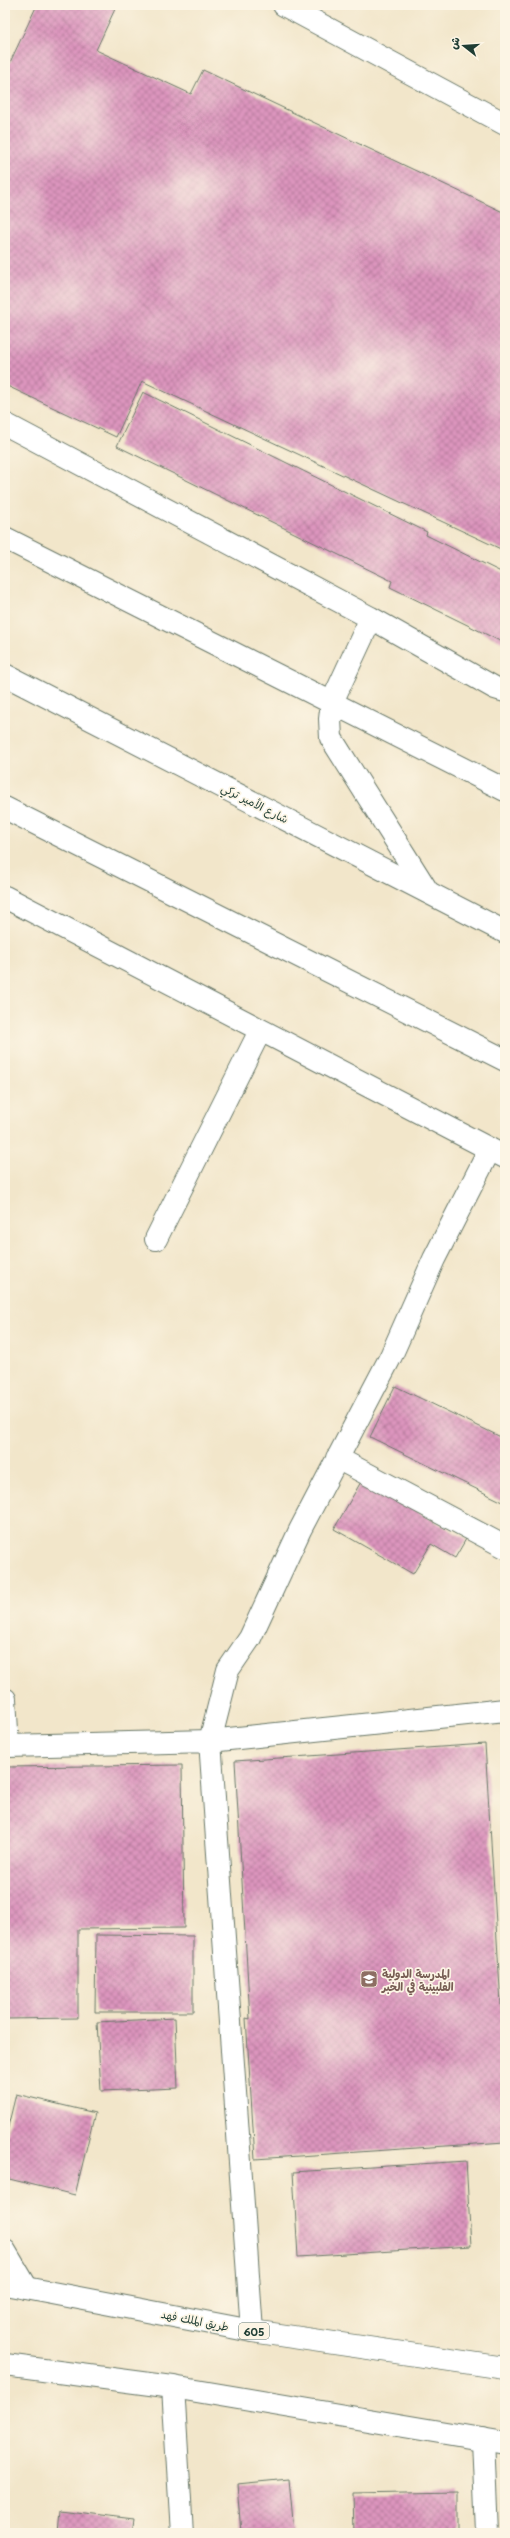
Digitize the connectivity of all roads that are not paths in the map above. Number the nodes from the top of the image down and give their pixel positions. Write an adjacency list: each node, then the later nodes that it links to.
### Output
1 (284, 5): 2 (main road)
2 (505, 124)
3 (5, 424): 5 (main road)
4 (5, 538): 8 (main road)
5 (371, 618): 7 (main road); 8 (main road)
6 (5, 675): 11 (main road, شارع الأمير تركي)
7 (505, 691)
8 (332, 702): 9 (main road); 11 (main road)
9 (505, 790)
10 (5, 808): 15 (main road)
11 (428, 892): 13 (main road, شارع الأمير تركي)
12 (5, 897): 14 (main road)
13 (505, 932)
14 (260, 1031): 16 (main road); 17 (main road)
15 (505, 1060)
16 (497, 1153): 18 (main road)
17 (156, 1239)
18 (337, 1458): 19 (main road); 22 (main road)
19 (505, 1547)
20 (5, 1699): 23 (main road)
21 (505, 1710): 22 (main road)
22 (210, 1741): 23 (main road); 27 (main road)
23 (6, 1746)
24 (5, 2251): 26 (main road)
25 (5, 2284): 26 (main road, طريق الملك فهد / 605)
26 (27, 2288): 27 (main road, طريق الملك فهد / 605)
27 (252, 2331): 29 (main road, طريق الملك فهد / 605)
28 (5, 2365): 30 (main road)
29 (505, 2368)
30 (173, 2387): 31 (main road); 33 (main road)
31 (483, 2439): 32 (main road); 34 (main road)
32 (505, 2443)
33 (182, 2533)
34 (487, 2533)

